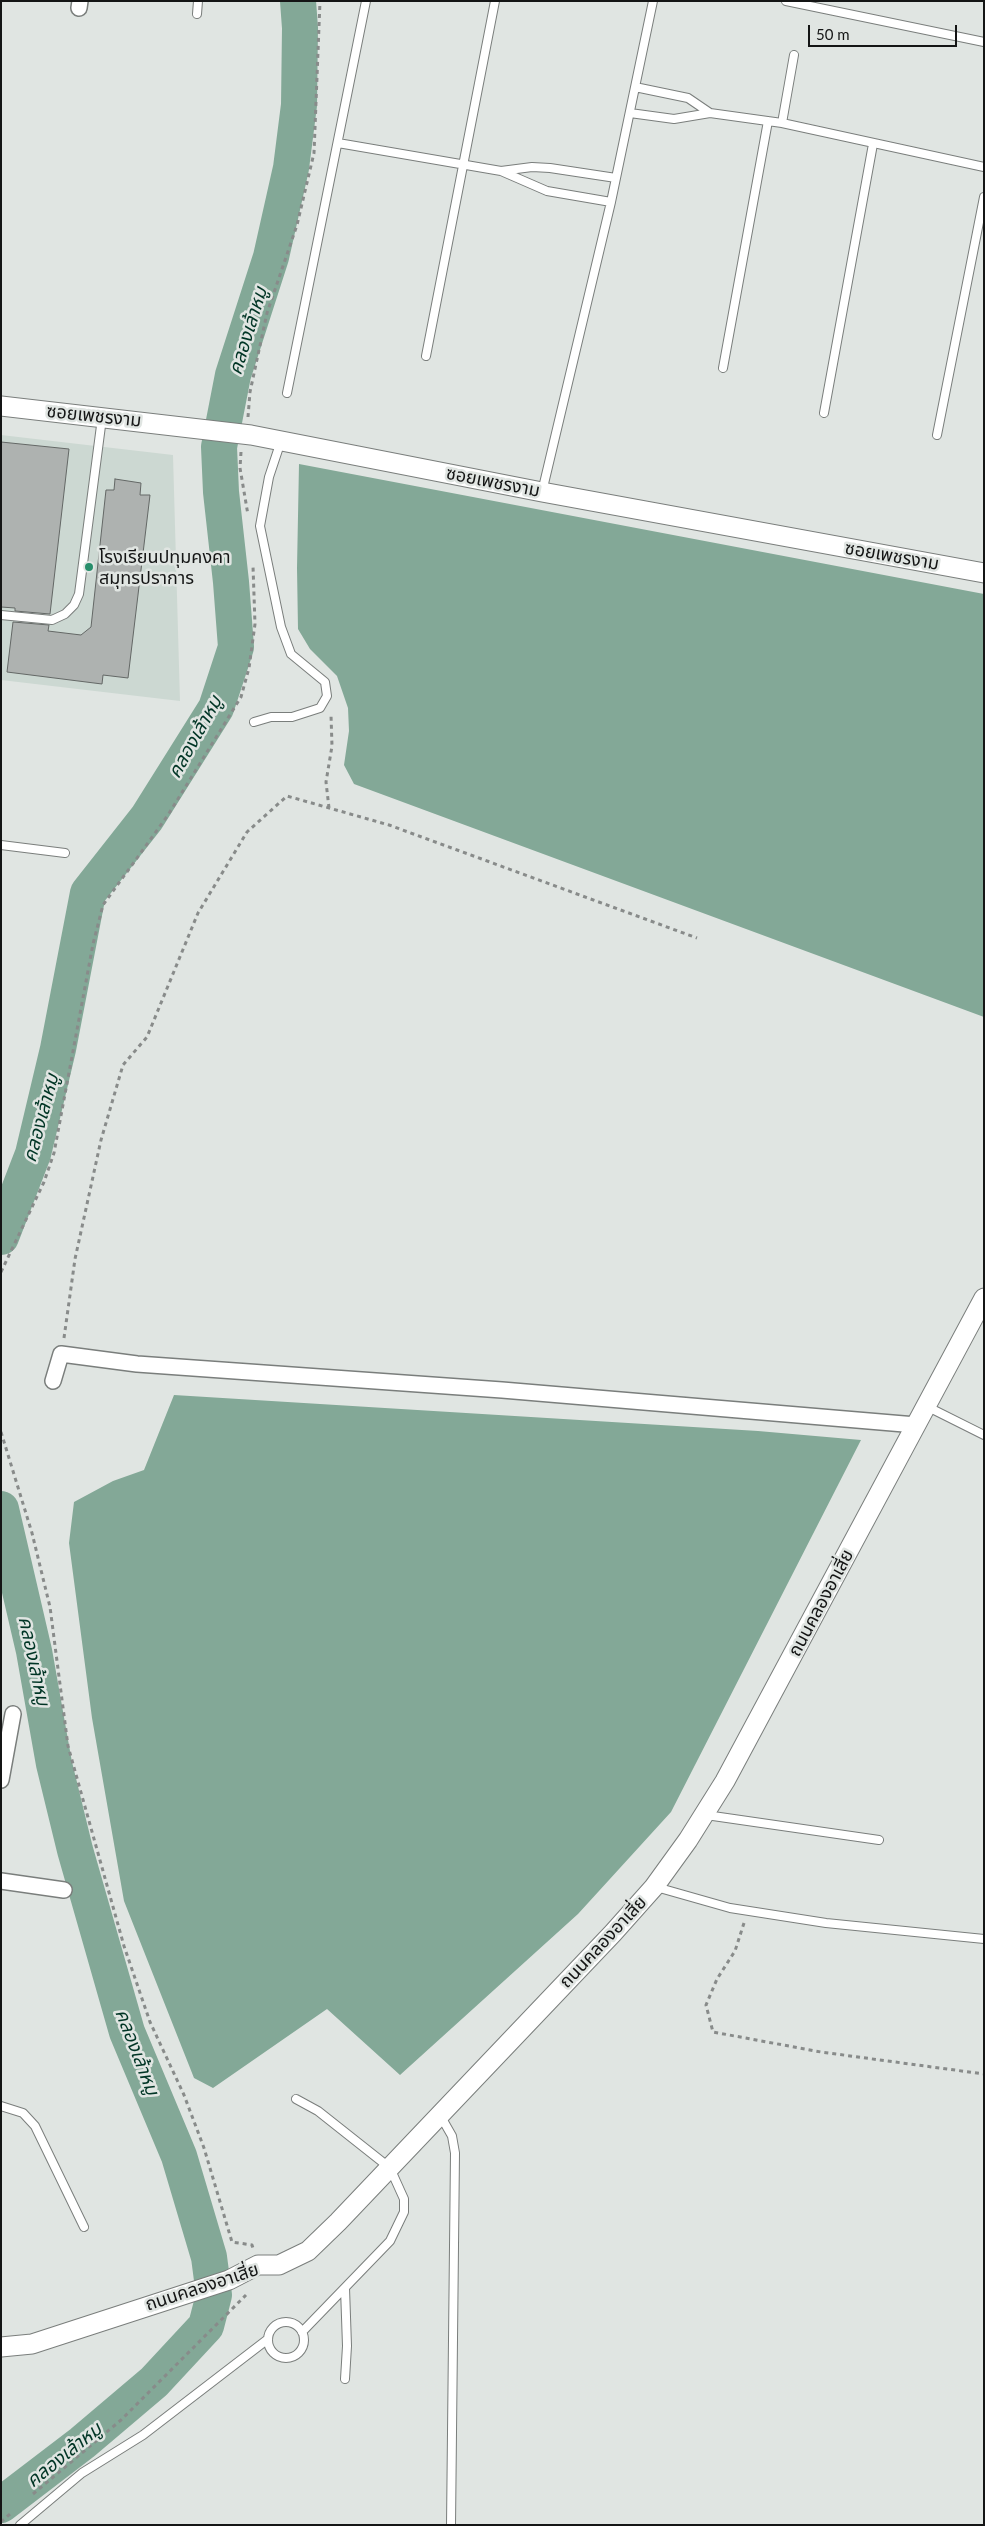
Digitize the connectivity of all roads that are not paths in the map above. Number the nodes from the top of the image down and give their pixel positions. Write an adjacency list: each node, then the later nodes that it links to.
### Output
1 (198, 1): 6 (lane)
2 (366, 1): 14 (lane)
3 (495, 1): 16 (lane)
4 (653, 1): 9 (lane)
5 (786, 1): 7 (lane)
6 (197, 14)
7 (984, 42)
8 (794, 55): 13 (lane)
9 (635, 87): 10 (lane); 11 (lane)
10 (630, 113): 11 (lane); 19 (lane)
11 (710, 113): 12 (lane)
12 (768, 121): 13 (lane); 23 (lane)
13 (782, 123): 15 (lane)
14 (338, 144): 16 (lane); 24 (lane)
15 (872, 144): 17 (lane); 26 (lane)
16 (463, 165): 18 (lane); 22 (lane)
17 (984, 167)
18 (501, 172): 19 (lane); 21 (lane)
19 (616, 178): 21 (lane)
20 (984, 197): 28 (lane)
21 (611, 202): 30 (lane)
22 (426, 356)
23 (723, 368)
24 (287, 393)
25 (1, 406): 27 (street, ซอยเพชรงาม)
26 (824, 413)
27 (102, 416): 29 (street, ซอยเพชรงาม); 32 (lane)
28 (937, 435)
29 (281, 441): 30 (street, ซอยเพชรงาม); 33 (lane)
30 (542, 492): 31 (street, ซอยเพชรงาม)
31 (984, 573)
32 (1, 615)
33 (254, 722)
34 (1, 845): 35 (lane)
35 (65, 853)
36 (984, 1298): 38 (street, ถนนคลองอาเสี่ย)
37 (53, 1381): 39 (street)
38 (926, 1406): 39 (street, ถนนคลองอาเสี่ย); 40 (lane)
39 (916, 1425): 43 (street, ถนนคลองอาเสี่ย)
40 (984, 1435)
41 (13, 1714): 42 (street)
42 (1, 1780)
43 (704, 1815): 44 (lane); 46 (street, ถนนคลองอาเสี่ย)
44 (879, 1840)
45 (1, 1881): 47 (street)
46 (654, 1886): 48 (lane); 51 (street, ถนนคลองอาเสี่ย)
47 (64, 1890)
48 (984, 1939)
49 (296, 2099): 52 (lane)
50 (1, 2106): 53 (lane)
51 (440, 2115): 52 (street, ถนนคลองอาเสี่ย); 60 (lane)
52 (390, 2168): 54 (lane); 57 (street, ถนนคลองอาเสี่ย)
53 (84, 2228)
54 (345, 2288): 55 (lane); 58 (lane)
55 (302, 2332): 56 (lane); 56 (lane)
56 (268, 2339): 59 (lane)
57 (1, 2347)
58 (345, 2379)
59 (20, 2525)
60 (451, 2525)

